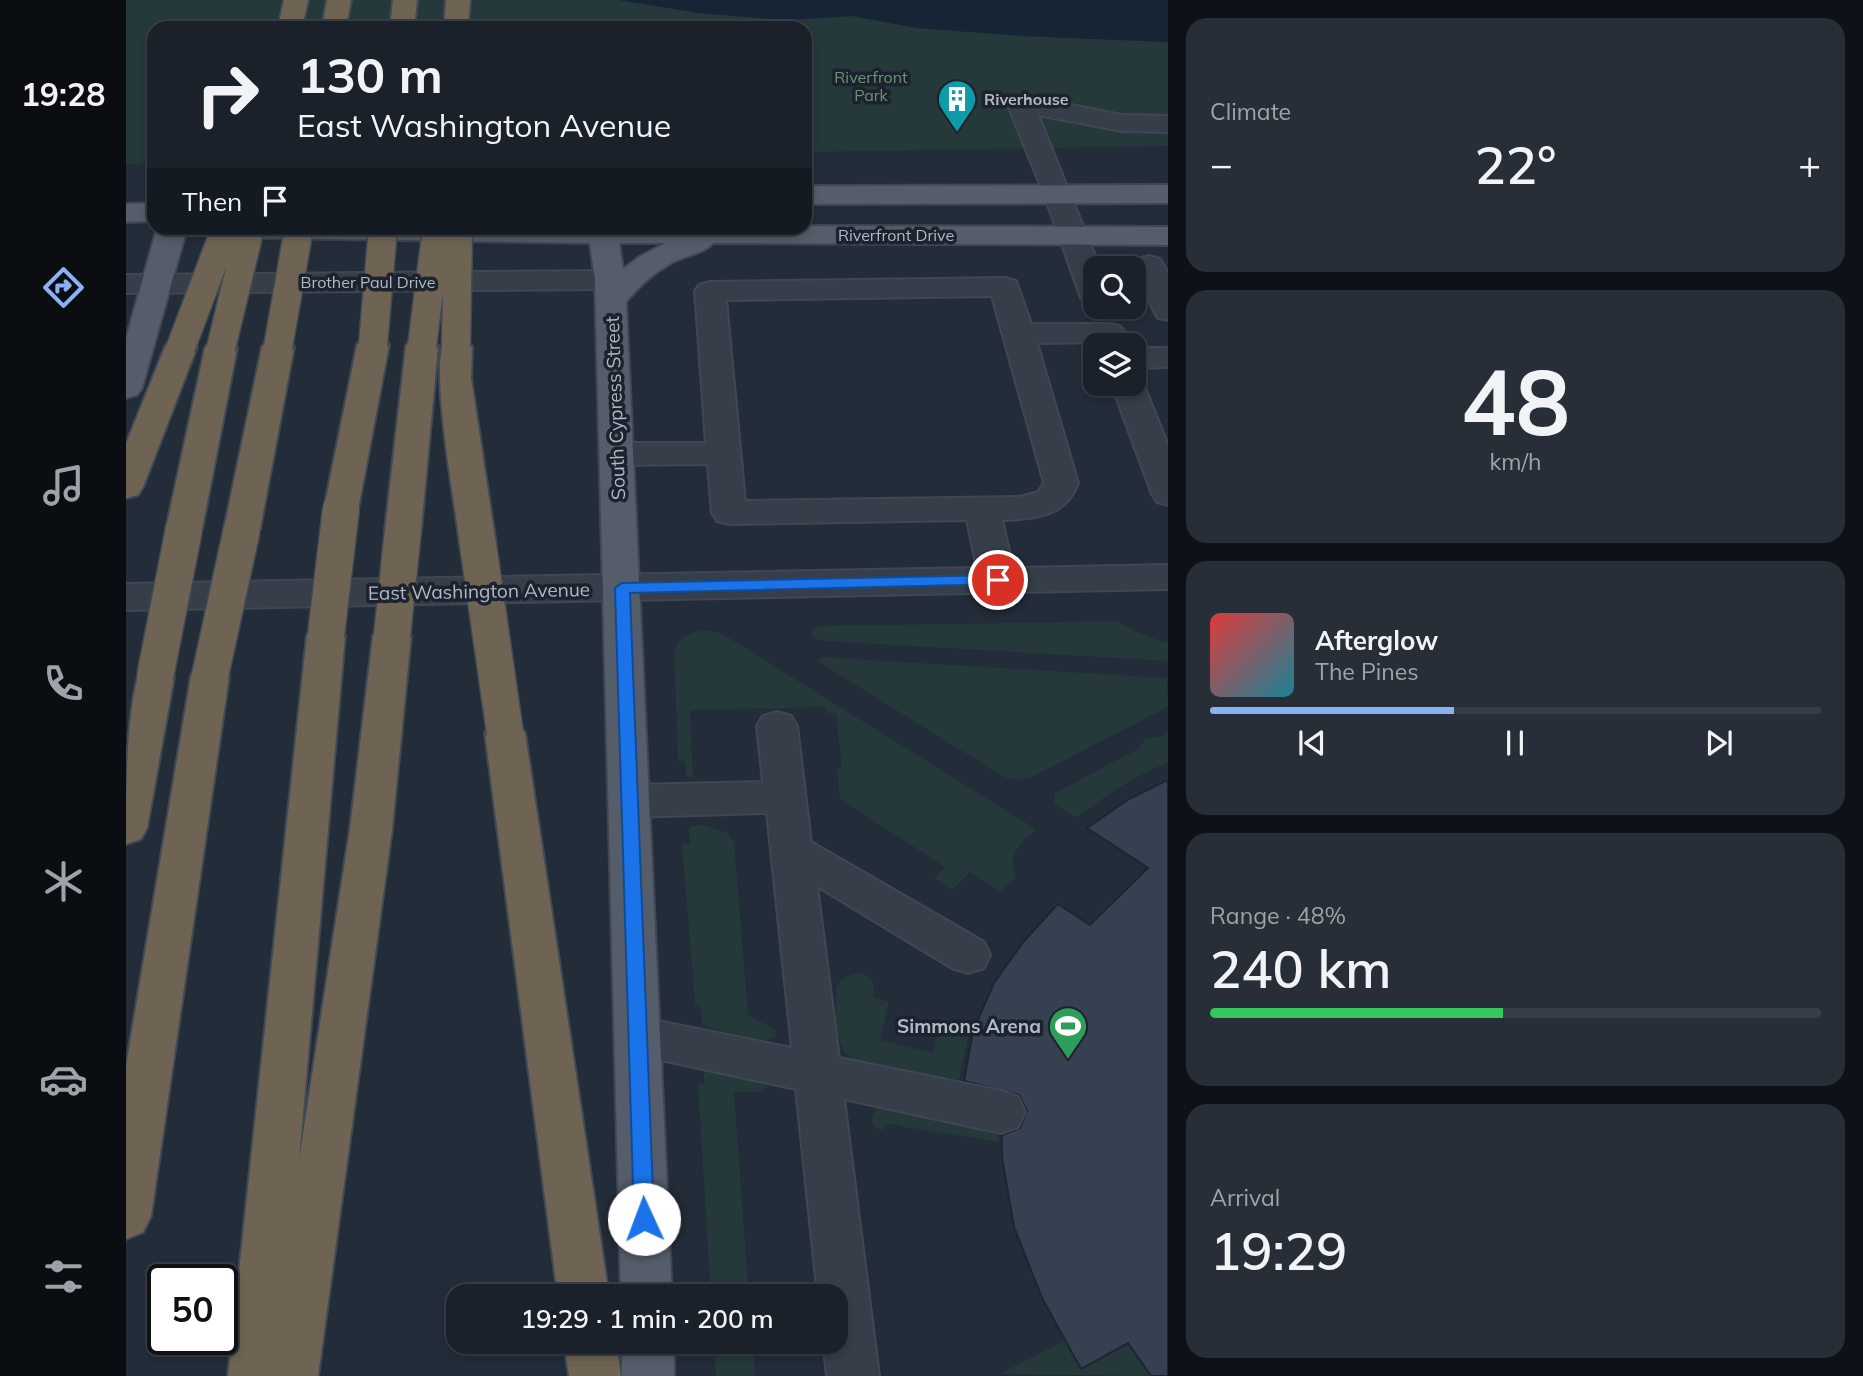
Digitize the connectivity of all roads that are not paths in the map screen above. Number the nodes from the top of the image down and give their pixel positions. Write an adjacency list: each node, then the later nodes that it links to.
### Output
1 (296, 0): 5 (highway)
2 (339, 0): 6 (highway)
3 (405, 0): 7 (highway)
4 (458, 0): 8 (highway)
5 (292, 21)
6 (335, 21)
7 (403, 21)
8 (456, 21)
9 (1168, 124): 10 (street)
10 (1058, 194): 11 (main road); 12 (main road); 25 (street)
11 (1168, 194)
12 (812, 195)
13 (147, 212): 14 (main road)
14 (126, 213)
15 (812, 234): 25 (main road, Riverfront Drive)
16 (168, 235): 29 (main road)
17 (223, 235): 41 (highway, bridge)
18 (248, 235): 50 (highway, bridge)
19 (298, 235): 56 (highway, bridge)
20 (382, 235): 61 (highway, bridge)
21 (436, 235): 62 (highway, bridge)
22 (458, 235): 57 (highway, bridge)
23 (603, 235): 30 (main road, South Cypress Street)
24 (731, 235): 30 (main road)
25 (1074, 235): 26 (main road); 27 (street)
26 (1168, 236)
27 (1083, 261)
28 (1149, 265): 31 (street)
29 (141, 284): 30 (street, Brother Paul Drive); 36 (main road)
30 (610, 290): 39 (main road, South Cypress Street)
31 (1168, 311)
32 (1107, 328): 33 (street)
33 (1018, 334): 38 (street); 42 (street)
34 (1168, 357): 35 (street)
35 (1146, 358)
36 (126, 388)
37 (1132, 396): 40 (street)
38 (724, 453): 39 (street); 42 (street)
39 (616, 454): 45 (main road, South Cypress Street)
40 (1165, 475)
41 (126, 487)
42 (982, 509): 44 (street)
43 (1168, 577): 44 (street, East Washington Avenue)
44 (998, 580): 45 (street, East Washington Avenue)
45 (622, 588): 46 (street, East Washington Avenue); 49 (main road, South Cypress Street)
46 (126, 597)
47 (777, 726): 48 (street)
48 (785, 797): 49 (street); 51 (street)
49 (630, 801): 53 (main road, South Cypress Street)
50 (126, 828)
51 (791, 850): 52 (street); 54 (street)
52 (968, 955)
53 (638, 1036): 54 (street); 58 (main road, South Cypress Street)
54 (817, 1074): 55 (street); 65 (street)
55 (1001, 1112)
56 (126, 1216)
57 (582, 1284)
58 (647, 1284)
59 (592, 1354): 63 (highway)
60 (648, 1354): 64 (main road)
61 (254, 1376)
62 (292, 1376)
63 (595, 1376)
64 (648, 1376)
65 (853, 1376)

